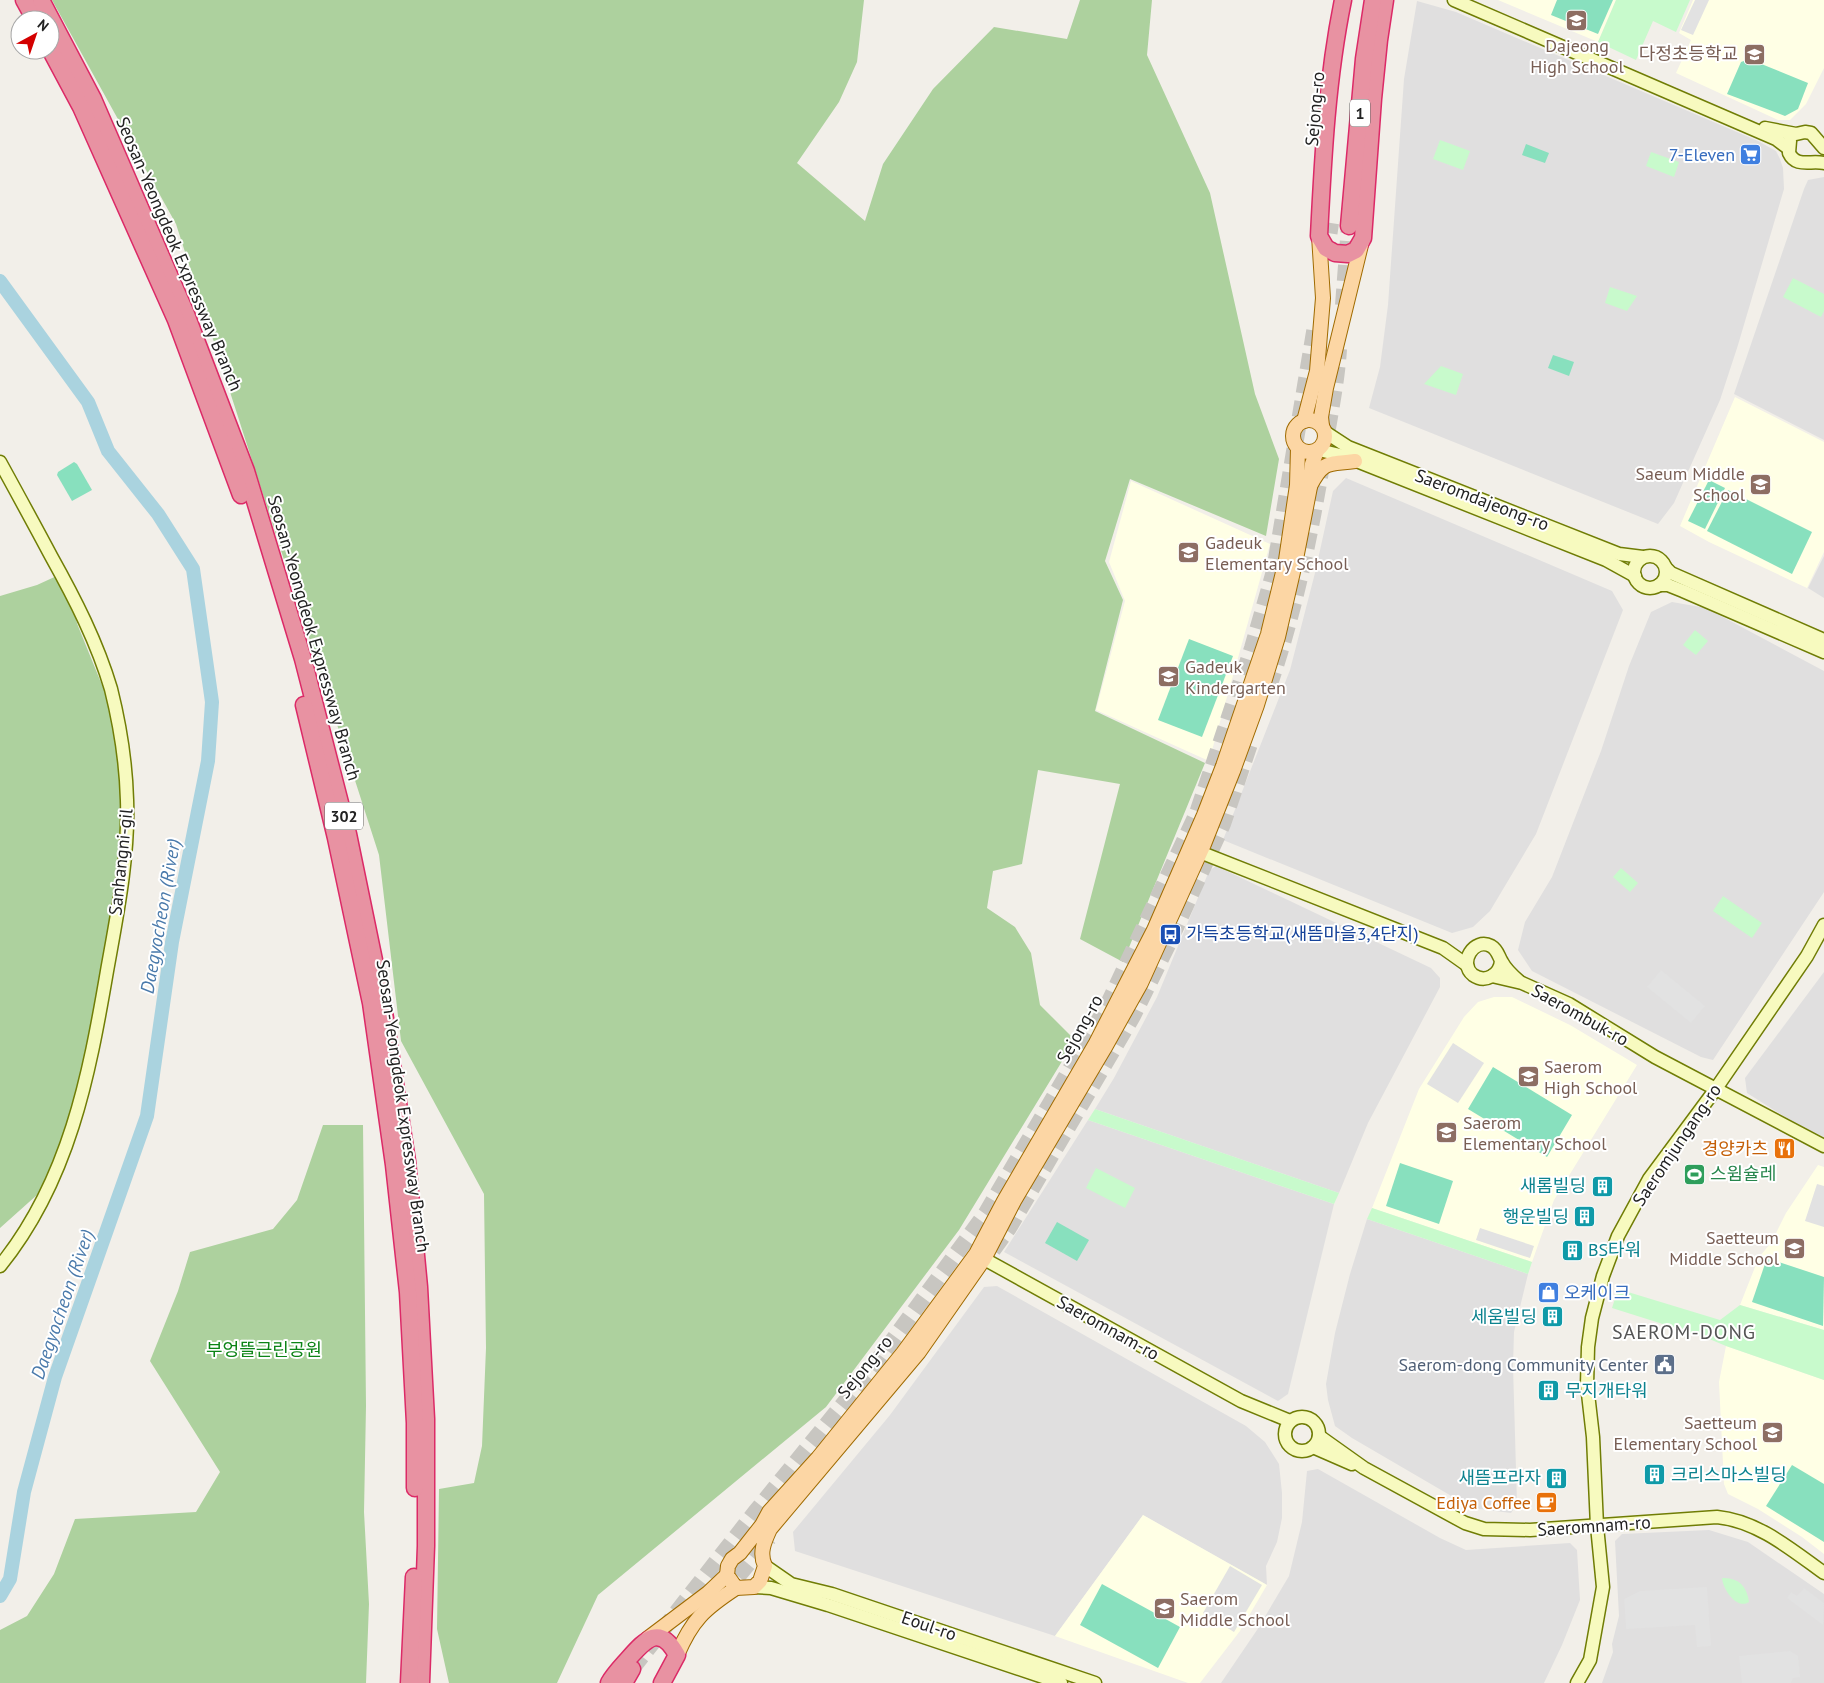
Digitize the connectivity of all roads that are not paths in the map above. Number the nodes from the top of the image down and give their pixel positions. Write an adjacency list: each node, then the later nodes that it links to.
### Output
1 (41, 0): 54 (highway, Seosan-Yeongdeok Expressway Branch / 302)
2 (1342, 0): 15 (highway)
3 (1349, 0): 13 (highway, Sejong-ro / 1)
4 (1372, 0): 14 (highway, 1)
5 (1385, 0): 16 (highway)
6 (1454, 0): 8 (street)
7 (56, 60): 53 (highway, Seosan-Yeongdeok Expressway Branch / 302)
8 (1740, 124): 9 (street); 11 (street)
9 (1796, 134): 10 (street); 11 (street)
10 (1822, 146): 12 (street)
11 (1788, 148): 12 (street)
12 (1819, 162)
13 (1331, 223)
14 (1349, 226)
15 (1319, 236): 16 (highway); 17 (main road)
16 (1363, 238): 18 (main road)
17 (1304, 421): 18 (main road); 19 (main road)
18 (1324, 429): 20 (main road); 24 (street, Saeromdajeong-ro)
19 (1298, 448): 20 (main road); 30 (main road, Sejong-ro)
20 (1318, 450): 21 (street, Saeromdajeong-ro); 23 (main road, Sejong-ro)
21 (1355, 461): 23 (main road); 26 (street, Saeromdajeong-ro)
22 (0, 462): 41 (street, Sanhangni-gil)
23 (1310, 487): 30 (main road, Sejong-ro)
24 (1644, 557): 25 (street); 26 (street)
25 (1666, 568): 27 (street); 28 (street)
26 (1635, 576): 27 (street)
27 (1659, 586): 29 (street)
28 (1824, 640)
29 (1824, 652)
30 (1195, 850): 33 (street); 40 (main road, Sejong-ro)
31 (1824, 925): 38 (street, Saeromjungang-ro)
32 (1474, 947): 33 (street); 34 (street); 35 (street)
33 (1442, 948): 35 (street)
34 (1501, 961): 36 (street); 37 (street)
35 (1467, 965): 36 (street)
36 (1492, 976): 37 (street, Saerombuk-ro)
37 (1522, 983): 38 (street, Saerombuk-ro)
38 (1715, 1090): 39 (street, Saerombuk-ro); 44 (street, Saeromjungang-ro)
39 (1824, 1146)
40 (980, 1256): 42 (street, Saeromnam-ro); 45 (main road, Sejong-ro); 46 (main road, Sejong-ro)
41 (0, 1266)
42 (1288, 1426): 43 (street); 43 (street)
43 (1316, 1441): 44 (street, Saeromnam-ro)
44 (1597, 1526): 47 (street, Saeromnam-ro); 59 (street, Saeromjungang-ro)
45 (740, 1553): 46 (main road); 48 (main road, Sejong-ro)
46 (763, 1561): 49 (main road, Sejong-ro); 58 (street, Eoul-ro)
47 (1824, 1573)
48 (727, 1575): 50 (main road); 51 (main road, Sejong-ro)
49 (754, 1587): 50 (main road); 57 (street, Eoul-ro)
50 (736, 1588): 52 (main road)
51 (647, 1639): 52 (highway); 55 (highway)
52 (677, 1656): 56 (highway)
53 (409, 1683)
54 (421, 1683)
55 (609, 1683)
56 (655, 1683)
57 (1061, 1683)
58 (1095, 1683)
59 (1577, 1683)

